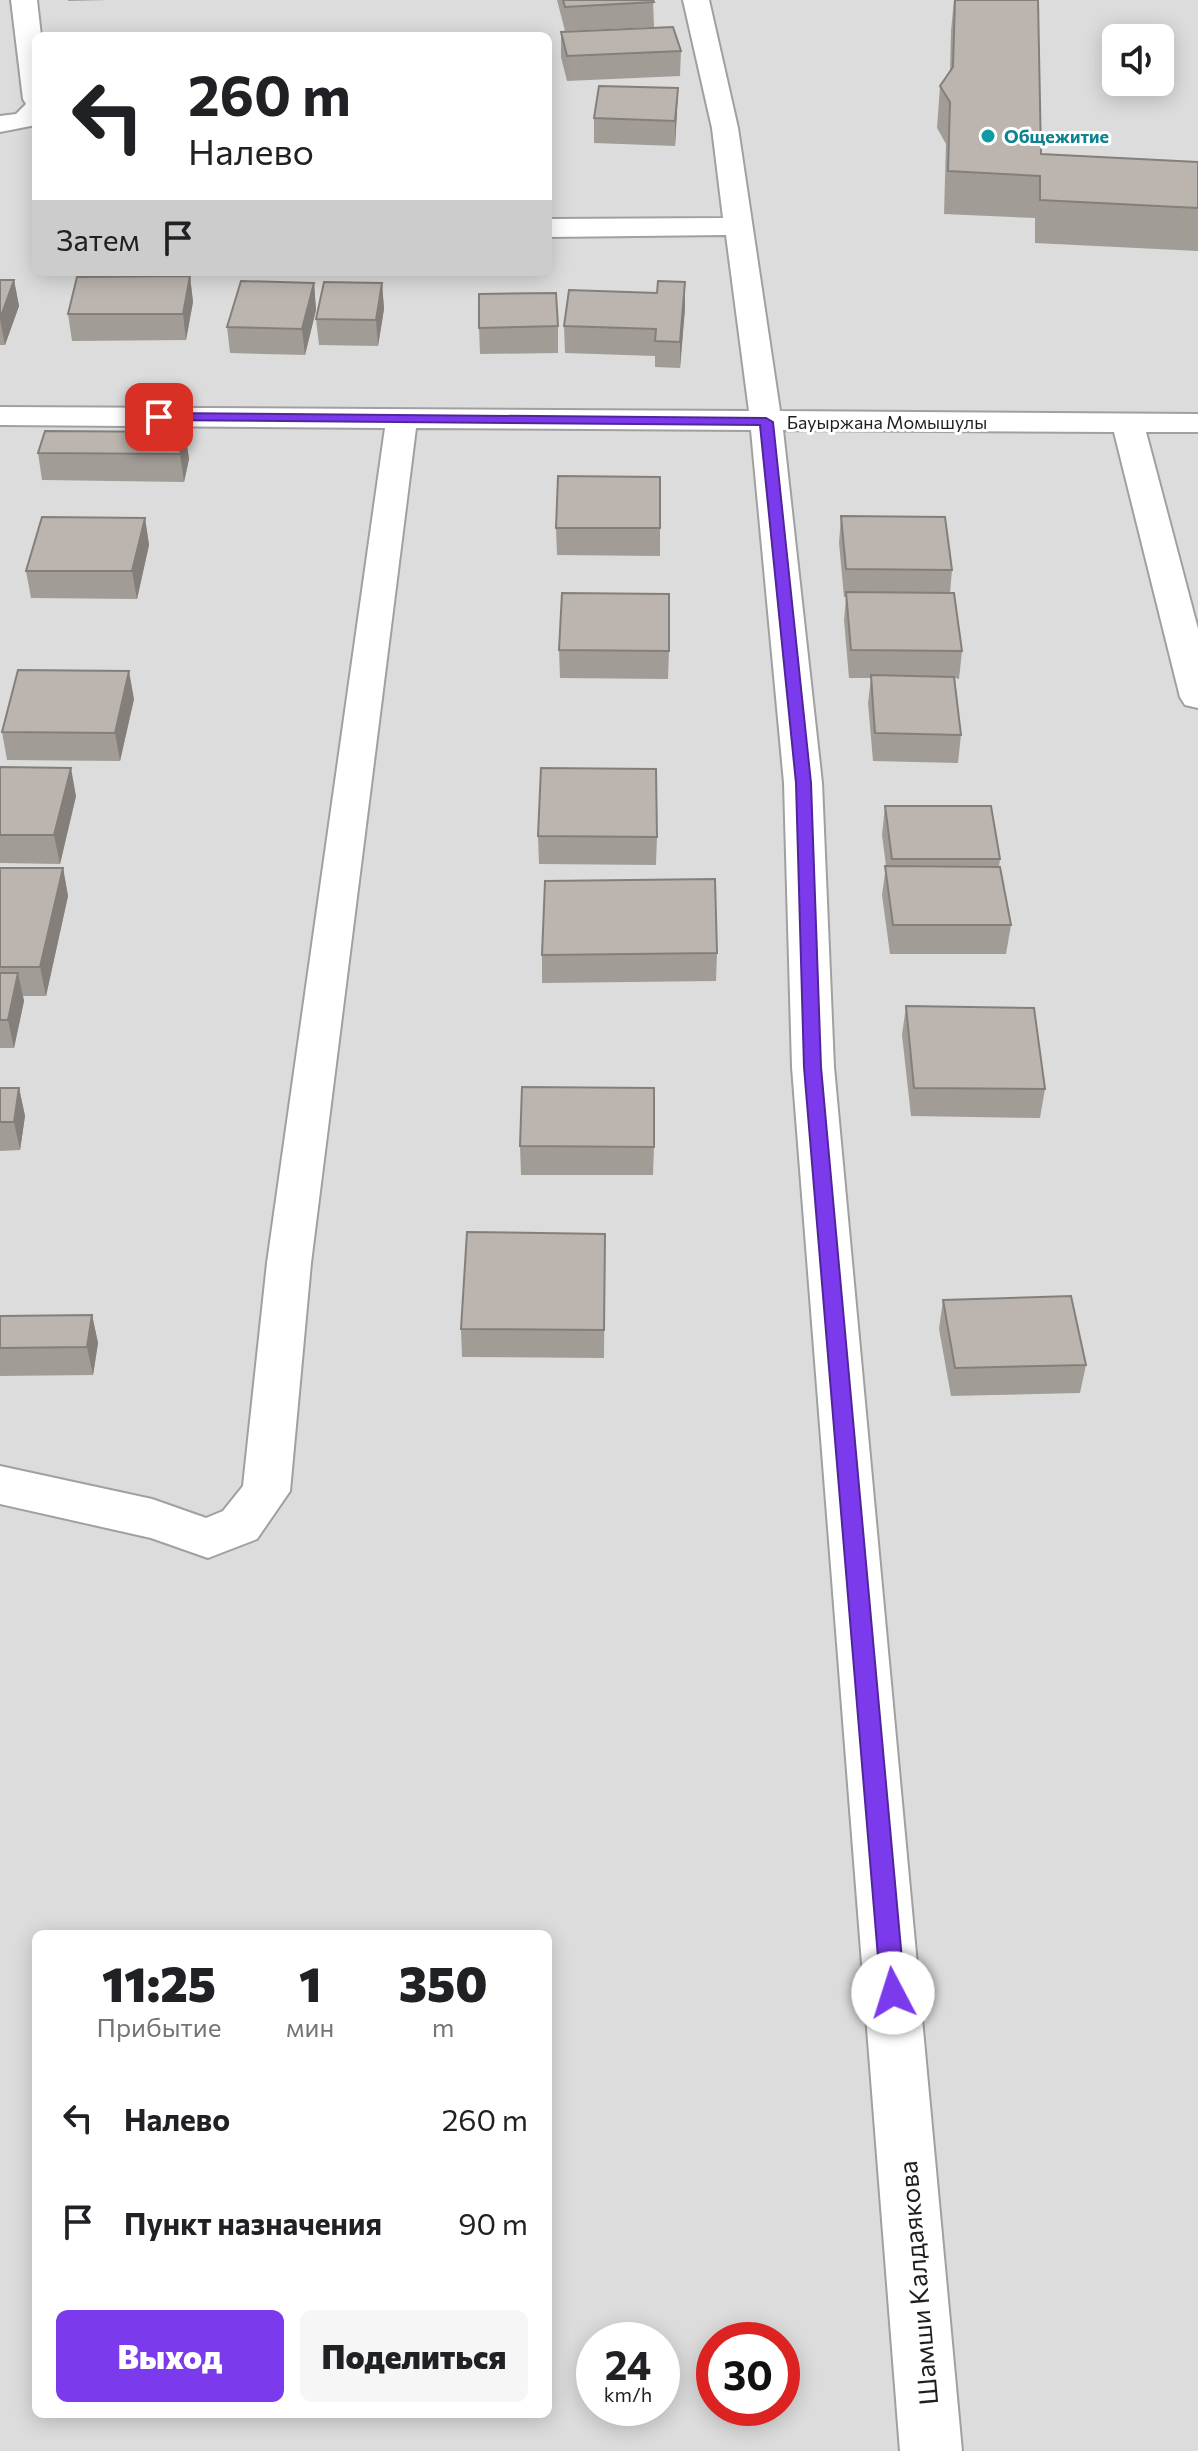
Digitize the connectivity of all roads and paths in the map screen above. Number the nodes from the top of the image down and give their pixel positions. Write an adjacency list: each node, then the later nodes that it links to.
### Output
1 (24, 0): 3 (street)
2 (696, 0): 6 (street, Шамши Калдаякова)
3 (32, 66)
4 (32, 117): 5 (street)
5 (0, 124)
6 (739, 226): 7 (street); 9 (street, Шамши Калдаякова)
7 (552, 228)
8 (402, 418): 9 (street, Бауыржана Момышулы); 12 (street, Бауыржана Момышулы); 14 (street)
9 (766, 422): 10 (street, Бауыржана Момышулы); 15 (street, Шамши Калдаякова)
10 (1128, 423): 11 (street, Бауыржана Момышулы); 13 (street)
11 (1198, 423)
12 (2, 424)
13 (1198, 697)
14 (0, 1485)
15 (931, 2451)

